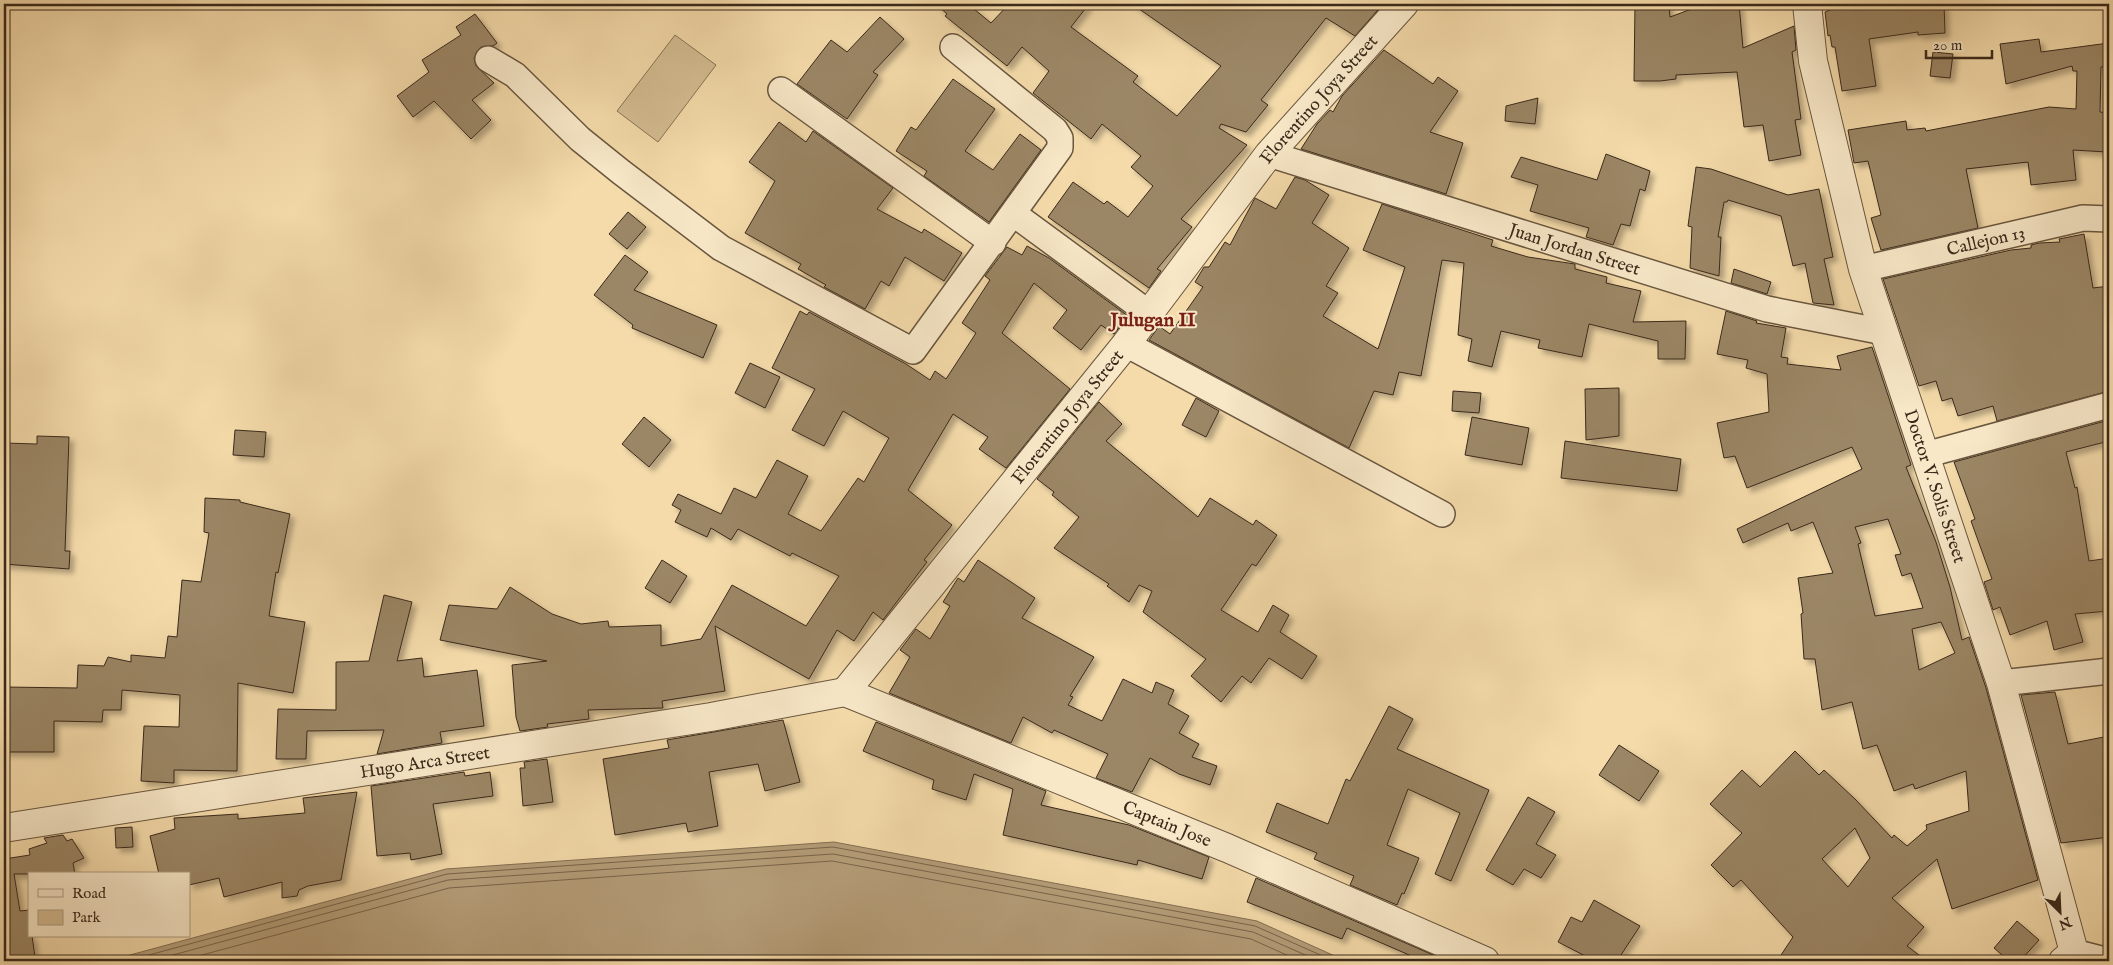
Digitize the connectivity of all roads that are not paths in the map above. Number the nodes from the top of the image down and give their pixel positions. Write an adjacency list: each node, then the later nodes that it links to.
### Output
1 (1404, 4): 6 (street, Florentino Joya Street)
2 (1807, 4): 10 (street, Doctor V. Solis Street)
3 (953, 47): 7 (street)
4 (488, 59): 9 (street)
5 (781, 90): 9 (street)
6 (1269, 154): 11 (street, Florentino Joya Street); 12 (street, Juan Jordan Street)
7 (1014, 214): 9 (street); 11 (street)
8 (2109, 219): 10 (street, Callejon 13)
9 (992, 242)
10 (1864, 269): 12 (street, Doctor V. Solis Street)
11 (1150, 314): 13 (street, Florentino Joya Street)
12 (1884, 332): 15 (street, Doctor V. Solis Street)
13 (1126, 344): 16 (street); 19 (street, Florentino Joya Street)
14 (2109, 405): 15 (street)
15 (1925, 455): 18 (street, Doctor V. Solis Street)
16 (1442, 514)
17 (2109, 671): 18 (street)
18 (2001, 683): 21 (street, Doctor V. Solis Street)
19 (845, 692): 20 (street, Hugo Arca Street); 22 (street, Captain Jose)
20 (4, 828)
21 (2069, 957): 23 (street)
22 (1485, 961)
23 (2109, 961)

